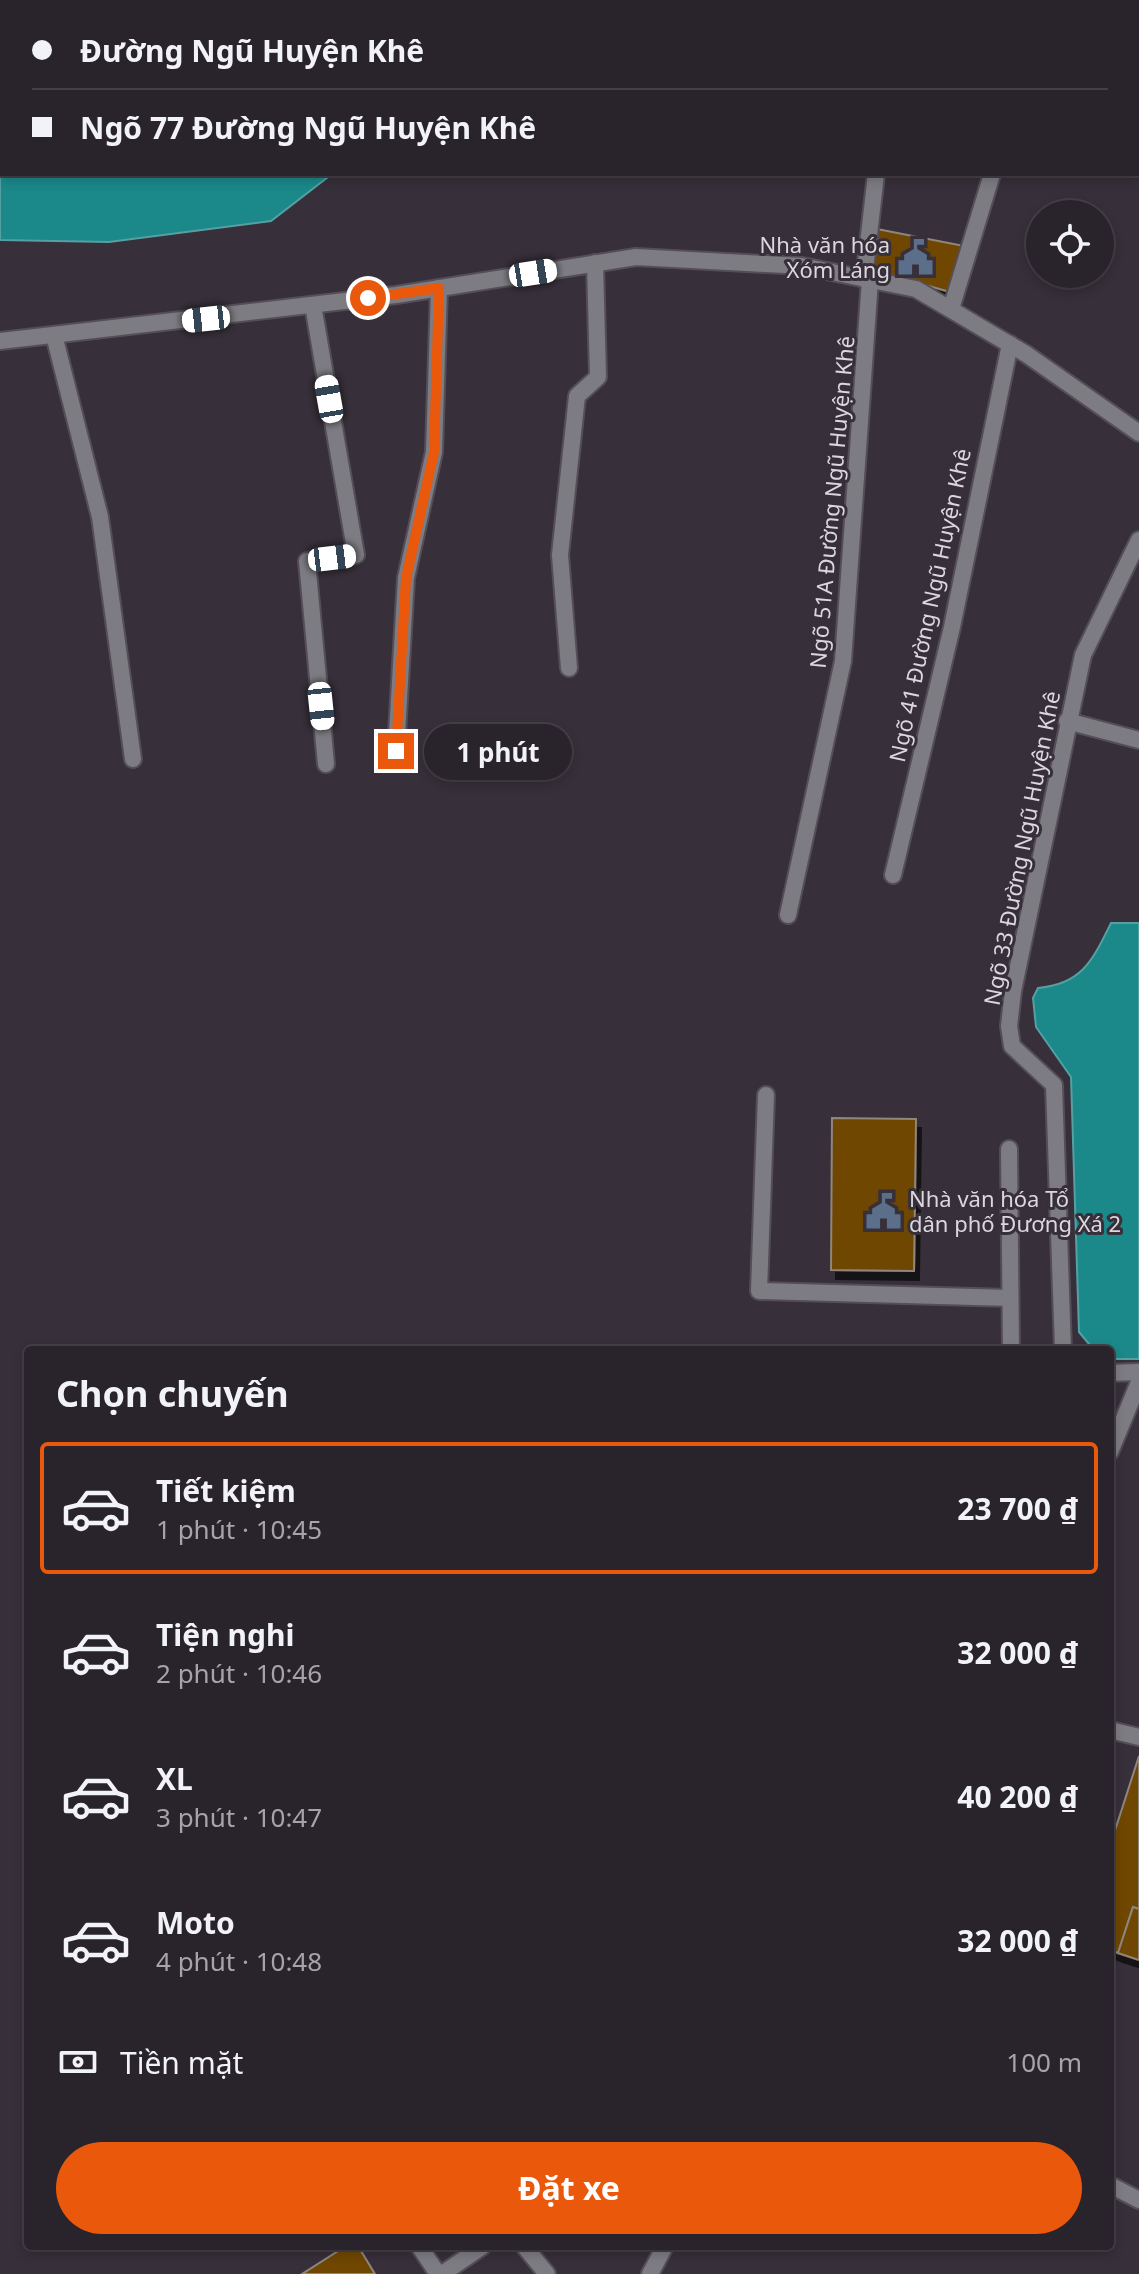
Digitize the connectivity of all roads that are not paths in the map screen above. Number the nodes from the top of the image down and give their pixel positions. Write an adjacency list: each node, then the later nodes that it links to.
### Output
1 (876, 176): 4 (street, Ngõ 51A Đường Ngũ Huyện Khê)
2 (991, 176): 7 (street)
3 (595, 263): 4 (street); 5 (street); 13 (street)
4 (867, 279): 7 (street); 20 (street, Ngõ 51A Đường Ngũ Huyện Khê)
5 (439, 288): 6 (street); 16 (street)
6 (313, 305): 8 (street); 18 (street)
7 (951, 309): 10 (street)
8 (54, 335): 9 (street); 17 (street)
9 (0, 341)
10 (1010, 344): 11 (street); 19 (street, Ngõ 41 Đường Ngũ Huyện Khê)
11 (1139, 433)
12 (1139, 540): 14 (street, Ngõ 33 Đường Ngũ Huyện Khê)
13 (569, 668)
14 (1067, 721): 15 (street); 25 (street, Ngõ 33 Đường Ngũ Huyện Khê)
15 (1139, 740)
16 (396, 751)
17 (133, 759)
18 (326, 764)
19 (893, 875)
20 (788, 915)
21 (766, 1095): 23 (street)
22 (1009, 1149): 23 (street)
23 (1010, 1298): 24 (street)
24 (1011, 1346)
25 (1063, 1346)
26 (1139, 1372): 27 (street)
27 (1114, 1373)
28 (1139, 1382): 29 (street)
29 (1114, 1442)
30 (1114, 1731): 31 (street)
31 (1139, 1737)
32 (1114, 2187): 33 (street)
33 (1139, 2200)
34 (422, 2250): 38 (street)
35 (477, 2250): 38 (street)
36 (527, 2250): 39 (street)
37 (663, 2250): 40 (street)
38 (440, 2274)
39 (547, 2274)
40 (650, 2274)

